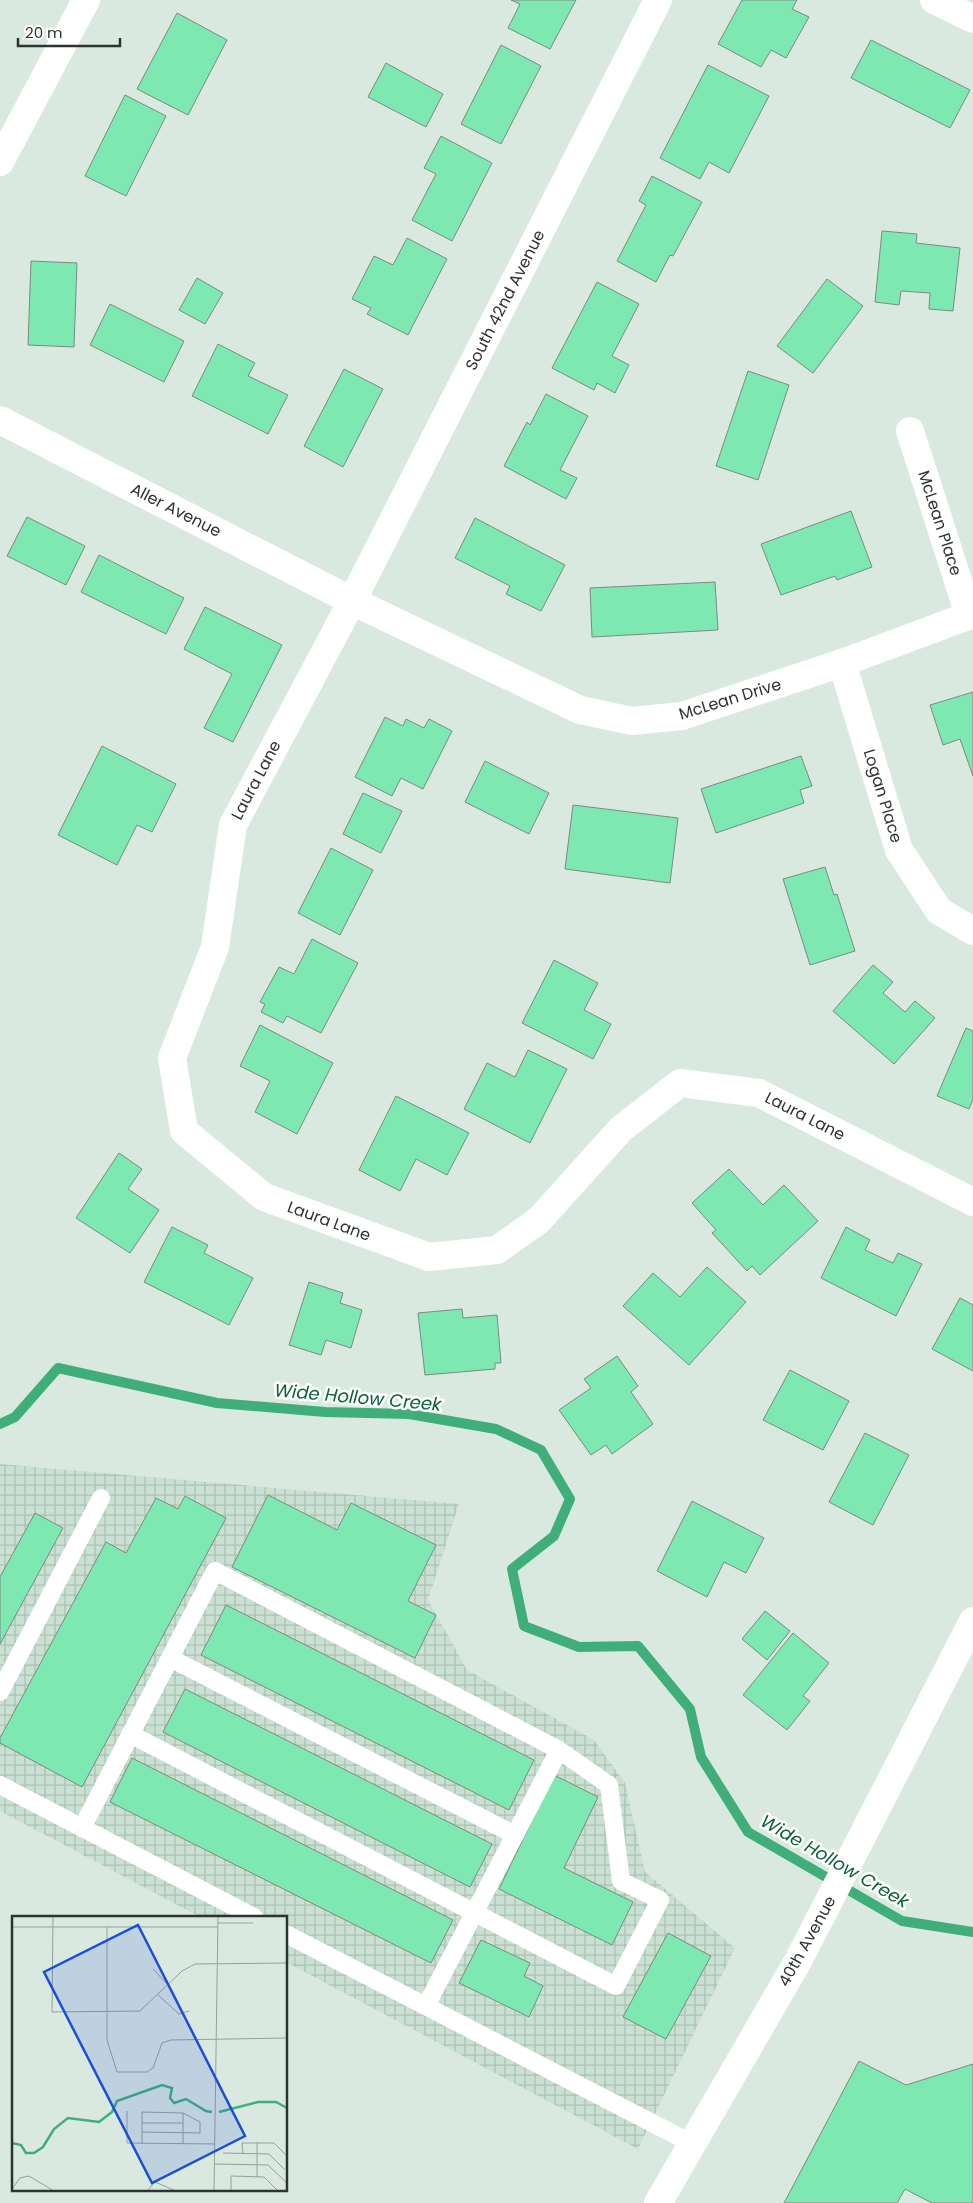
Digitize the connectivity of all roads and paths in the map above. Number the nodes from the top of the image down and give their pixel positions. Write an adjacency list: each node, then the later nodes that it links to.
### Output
1 (86, 0): 5 (street)
2 (658, 0): 8 (street, South 42nd Avenue)
3 (934, 0): 4 (street)
4 (973, 19)
5 (0, 162)
6 (0, 420): 8 (street, Aller Avenue)
7 (910, 430): 9 (street, McLean Place)
8 (352, 601): 10 (street, McLean Drive); 12 (street, Laura Lane)
9 (971, 615): 10 (street, McLean Drive)
10 (842, 664): 11 (street, Logan Place)
11 (973, 931)
12 (973, 1202)
13 (101, 1498): 16 (lane)
14 (973, 1621): 26 (street, 40th Avenue)
15 (170, 1658): 17 (lane); 18 (lane); 21 (lane)
16 (0, 1692)
17 (130, 1734): 20 (lane); 22 (lane)
18 (559, 1750): 21 (lane); 22 (lane)
19 (0, 1785): 20 (lane)
20 (82, 1828): 23 (lane)
21 (515, 1836): 22 (lane)
22 (475, 1913): 25 (lane)
23 (252, 1916)
24 (288, 1935): 25 (lane)
25 (426, 2006): 26 (lane)
26 (691, 2143): 27 (street, 40th Avenue)
27 (658, 2203)

